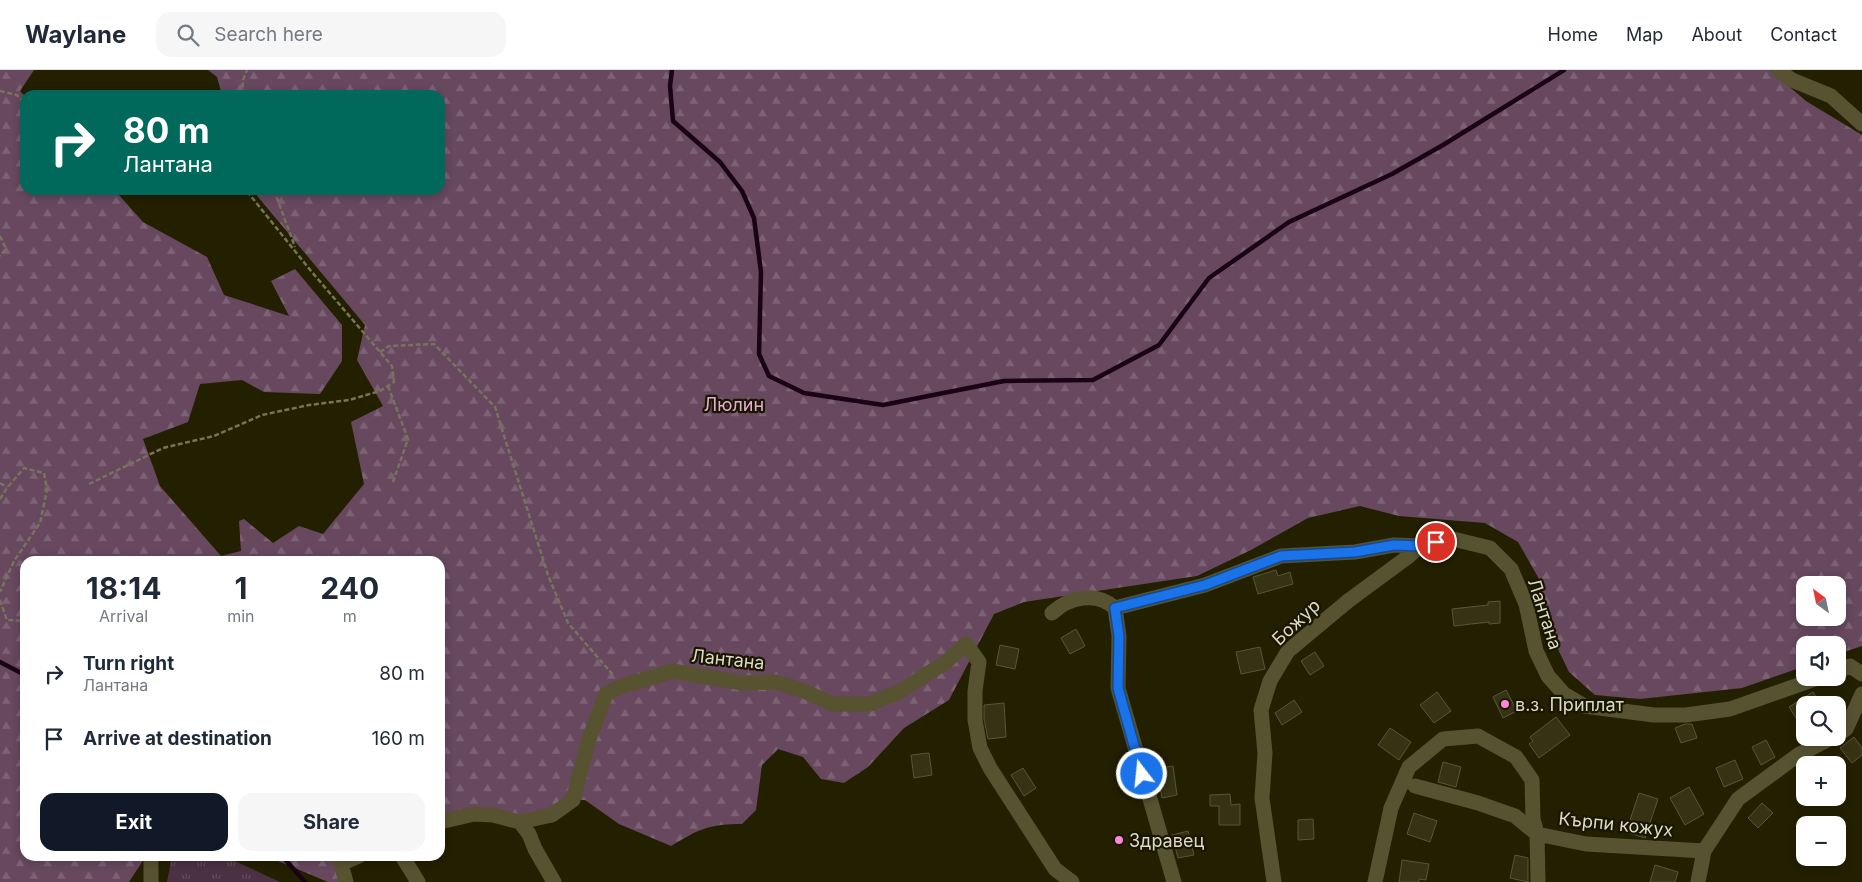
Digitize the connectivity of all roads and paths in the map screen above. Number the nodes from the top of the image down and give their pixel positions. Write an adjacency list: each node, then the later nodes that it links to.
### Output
1 (247, 70): 3 (path)
2 (1778, 70): 6 (street)
3 (242, 90)
4 (0, 91): 5 (path)
5 (20, 99)
6 (1862, 124)
7 (250, 195): 10 (path)
8 (276, 195): 10 (path)
9 (0, 236): 11 (path)
10 (296, 252): 12 (path)
11 (0, 256)
12 (380, 352): 13 (path); 27 (path)
13 (388, 386): 14 (path); 16 (path)
14 (393, 482)
15 (0, 483): 17 (path)
16 (90, 484)
17 (7, 488): 18 (path); 20 (path)
18 (0, 499)
19 (1420, 546): 22 (street, Лантана); 28 (street, Лантана); 47 (street, Божур)
20 (0, 592)
21 (0, 600): 24 (path)
22 (1115, 608): 23 (street); 46 (street)
23 (1052, 613)
24 (20, 621)
25 (1846, 668): 26 (street)
26 (1862, 674)
27 (618, 680): 29 (street)
28 (1796, 686)
29 (606, 694): 35 (street); 45 (street, Лантана)
30 (1862, 694): 31 (street)
31 (1846, 729)
32 (1815, 746): 37 (street)
33 (1415, 786): 36 (street, Кърпи кожух)
34 (445, 821): 35 (street)
35 (520, 822): 44 (street)
36 (1537, 834): 37 (street, Кърпи кожух); 48 (street); 49 (street)
37 (1704, 851): 50 (street)
38 (151, 861): 41 (street)
39 (340, 861): 42 (street)
40 (405, 861): 43 (street)
41 (151, 882)
42 (346, 882)
43 (418, 882)
44 (554, 882)
45 (1072, 882)
46 (1174, 882)
47 (1274, 882)
48 (1375, 882)
49 (1538, 882)
50 (1698, 882)

